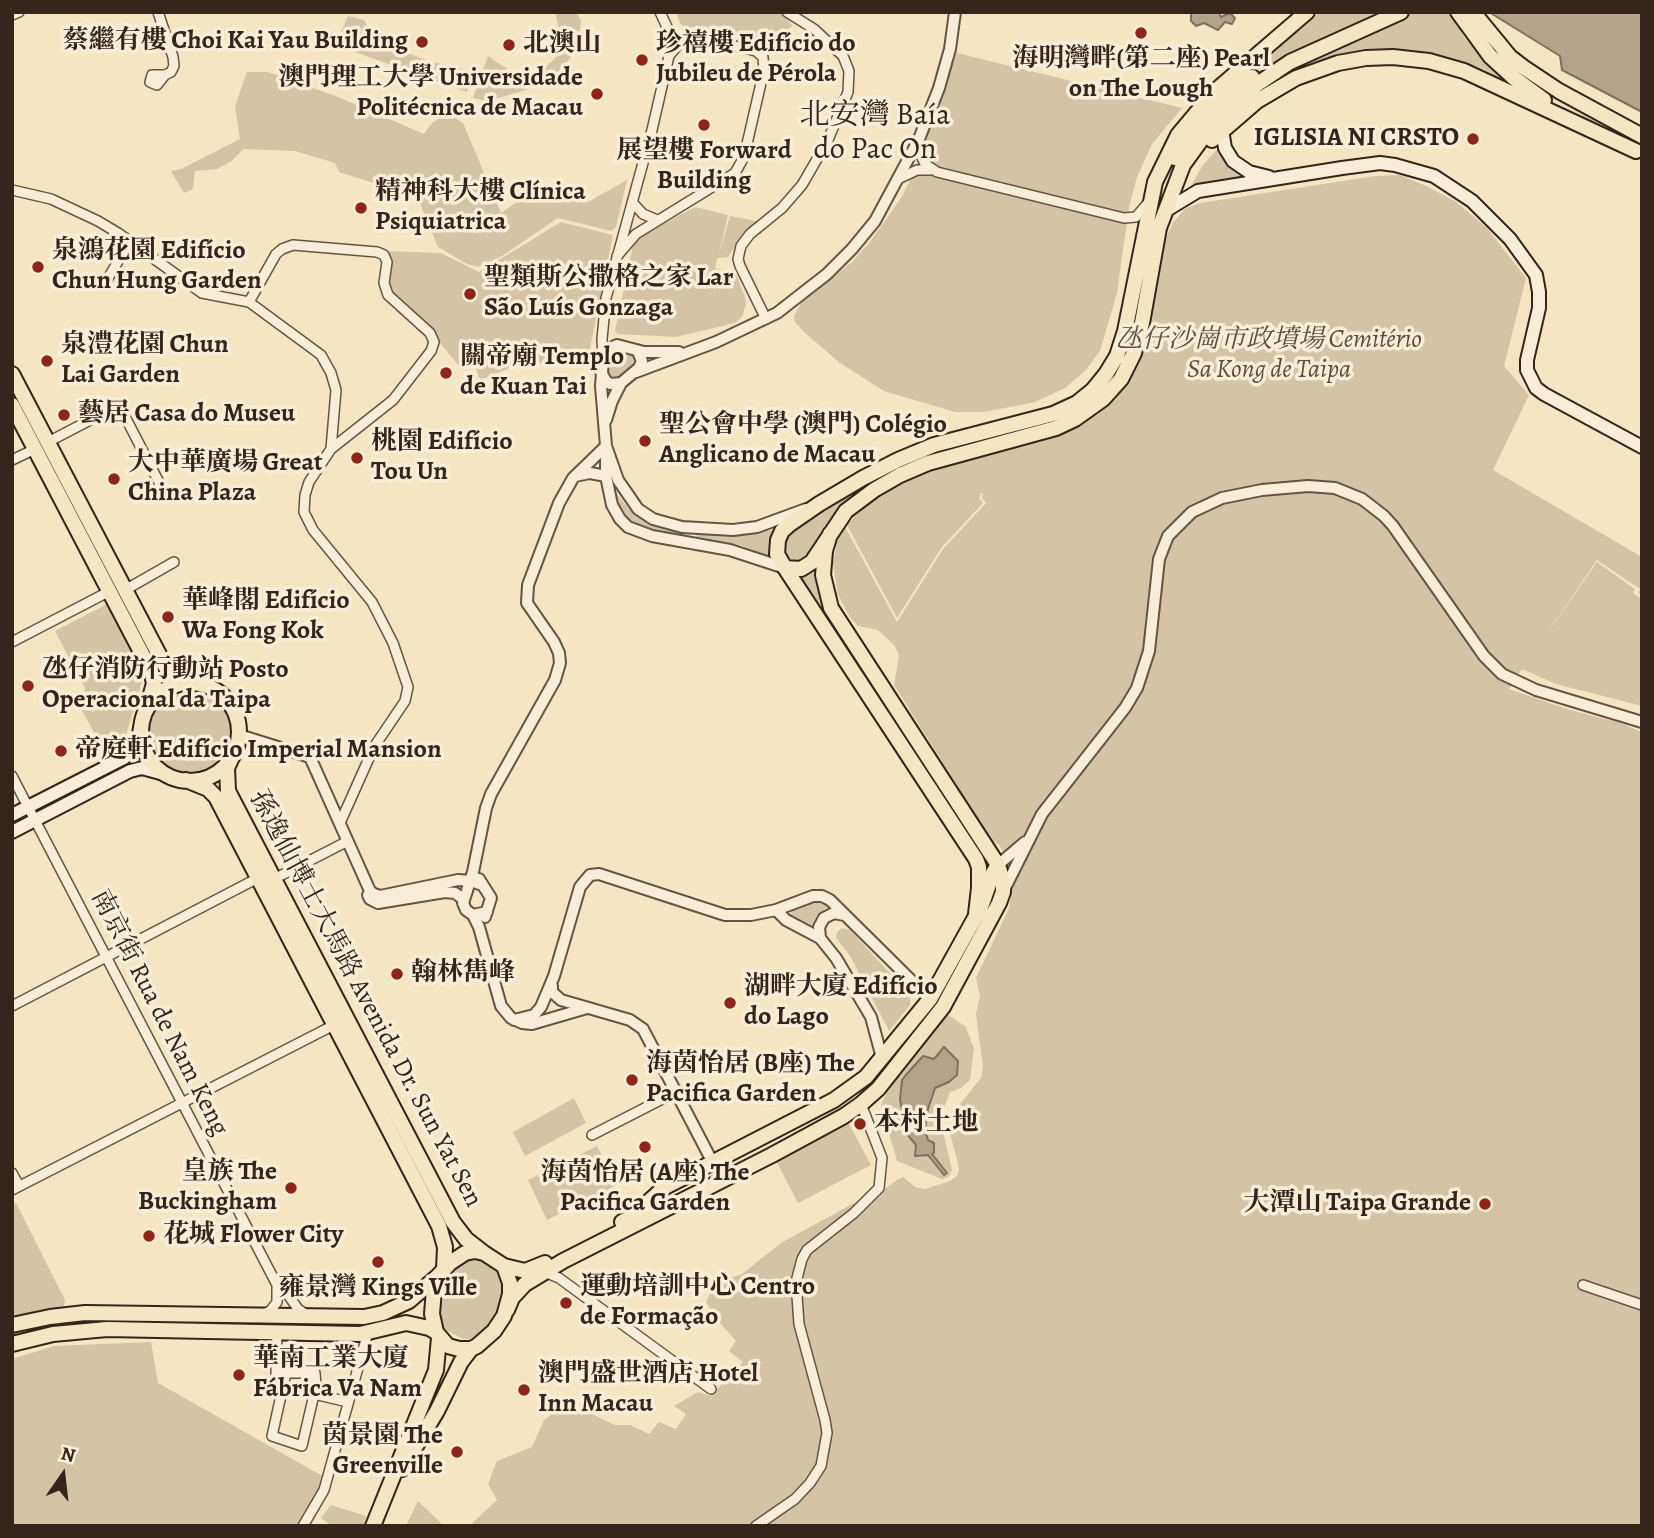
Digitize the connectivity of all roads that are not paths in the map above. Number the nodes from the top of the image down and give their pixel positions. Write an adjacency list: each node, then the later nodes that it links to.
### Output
1 (19, 12): 10 (street)
2 (158, 12): 13 (street)
3 (660, 12): 12 (street)
4 (787, 12): 32 (street)
5 (955, 12): 17 (street)
6 (1377, 12): 14 (main road)
7 (1401, 12): 14 (main road)
8 (1458, 12): 18 (main road)
9 (1473, 12): 16 (main road)
10 (12, 15)
11 (1303, 16): 23 (main road)
12 (669, 56): 24 (street); 27 (street)
13 (165, 75)
14 (1254, 81): 25 (main road); 26 (main road)
15 (1222, 130): 18 (main road); 20 (main road); 25 (main road)
16 (1642, 136)
17 (916, 144): 19 (street); 21 (street)
18 (1639, 152)
19 (937, 172): 21 (street); 23 (street)
20 (1276, 179): 25 (main road); 45 (main road)
21 (897, 180): 32 (street)
22 (12, 190): 28 (street)
23 (1151, 197): 26 (main road)
24 (632, 202): 27 (street); 29 (street)
25 (1165, 211): 54 (main road)
26 (1149, 215): 51 (main road)
27 (657, 220): 29 (street)
28 (130, 241): 30 (street); 31 (street)
29 (617, 256): 33 (street)
30 (104, 285)
31 (249, 302): 46 (street); 46 (street)
32 (766, 319): 35 (street)
33 (604, 329): 34 (street); 37 (street)
34 (623, 346): 36 (street); 37 (street)
35 (688, 351): 36 (street); 38 (street)
36 (638, 352): 38 (street)
37 (602, 366): 40 (street); 42 (street)
38 (636, 372): 40 (street)
39 (12, 374): 43 (main road)
40 (621, 383): 42 (street)
41 (12, 405): 43 (main road)
42 (604, 429): 44 (street)
43 (41, 445): 47 (street); 50 (street); 58 (main road)
44 (607, 446): 48 (street); 49 (street); 52 (street)
45 (1642, 447)
46 (331, 449): 73 (street)
47 (12, 460)
48 (574, 476): 49 (street); 80 (street)
49 (606, 476): 52 (street); 55 (street)
50 (163, 490)
51 (819, 504): 53 (street); 57 (main road)
52 (638, 509): 53 (street)
53 (682, 527): 55 (street)
54 (830, 534): 57 (main road); 77 (main road)
55 (683, 541): 57 (street)
56 (174, 562): 58 (street)
57 (785, 568): 84 (main road)
58 (117, 591): 59 (street); 60 (main road); 61 (main road)
59 (12, 642)
60 (195, 683): 61 (main road); 64 (main road)
61 (148, 705): 63 (main road)
62 (1642, 722): 75 (street)
63 (140, 728): 67 (main road); 70 (main road)
64 (239, 735): 65 (street); 66 (main road)
65 (300, 754): 73 (street); 76 (street)
66 (232, 757): 69 (main road); 79 (main road, 孫逸仙博士大馬路 Avenida Dr. Sun Yat Sen)
67 (164, 774): 69 (main road); 72 (main road)
68 (12, 776): 70 (street, 南京街 Rua de Nam Keng)
69 (186, 780): 78 (main road, 孫逸仙博士大馬路 Avenida Dr. Sun Yat Sen)
70 (29, 807): 71 (main road); 72 (street, 南京街 Rua de Nam Keng)
71 (12, 815)
72 (35, 820): 74 (main road); 89 (street, 南京街 Rua de Nam Keng)
73 (340, 823): 80 (street)
74 (12, 832)
75 (1029, 837): 77 (street); 81 (street)
76 (344, 843): 79 (street); 80 (street)
77 (998, 865): 81 (main road); 84 (main road)
78 (258, 878): 89 (street); 95 (main road, 孫逸仙博士大馬路 Avenida Dr. Sun Yat Sen)
79 (274, 880): 106 (main road, 孫逸仙博士大馬路 Avenida Dr. Sun Yat Sen)
80 (473, 883): 83 (street); 85 (street)
81 (1003, 892): 96 (main road)
82 (776, 910): 86 (street); 87 (street); 90 (street)
83 (486, 912): 85 (street); 88 (street)
84 (976, 914): 91 (main road)
85 (473, 915): 88 (street)
86 (845, 916): 87 (street); 91 (street)
87 (820, 938): 97 (street)
88 (484, 940): 94 (street)
89 (106, 957): 92 (street); 99 (street, 南京街 Rua de Nam Keng)
90 (554, 976): 93 (street); 94 (street)
91 (930, 999): 96 (main road); 97 (main road)
92 (12, 1006)
93 (587, 1008): 94 (street); 98 (street)
94 (514, 1020)
95 (334, 1025): 99 (street); 111 (main road, 孫逸仙博士大馬路 Avenida Dr. Sun Yat Sen)
96 (924, 1031): 100 (main road)
97 (882, 1058): 103 (main road)
98 (676, 1092): 101 (street); 103 (street)
99 (183, 1102): 105 (street); 109 (street, 南京街 Rua de Nam Keng)
100 (861, 1104): 102 (main road); 131 (street)
101 (592, 1135)
102 (772, 1154): 103 (main road); 107 (main road)
103 (713, 1163): 108 (main road)
104 (12, 1173): 105 (street)
105 (16, 1188)
106 (484, 1253): 108 (main road); 111 (main road)
107 (563, 1261): 110 (main road); 112 (street)
108 (504, 1266): 115 (main road)
109 (269, 1269): 116 (street, 南京街 Rua de Nam Keng); 117 (street, 南京街 Rua de Nam Keng)
110 (545, 1272): 112 (street); 115 (main road)
111 (441, 1273): 117 (main road); 121 (main road)
112 (559, 1278): 125 (street)
113 (1583, 1285): 114 (street)
114 (1642, 1305)
115 (506, 1310): 123 (main road)
116 (258, 1316): 117 (main road); 118 (main road)
117 (315, 1317)
118 (12, 1325)
119 (277, 1332): 120 (main road); 122 (main road); 124 (street)
120 (368, 1332): 121 (main road); 127 (street)
121 (438, 1335): 123 (main road); 128 (main road)
122 (12, 1344)
123 (471, 1349): 128 (main road)
124 (286, 1373): 126 (street); 126 (street)
125 (711, 1389)
126 (314, 1394): 127 (street)
127 (348, 1402): 129 (street)
128 (423, 1422): 130 (main road)
129 (303, 1526)
130 (373, 1526)
131 (756, 1526)

